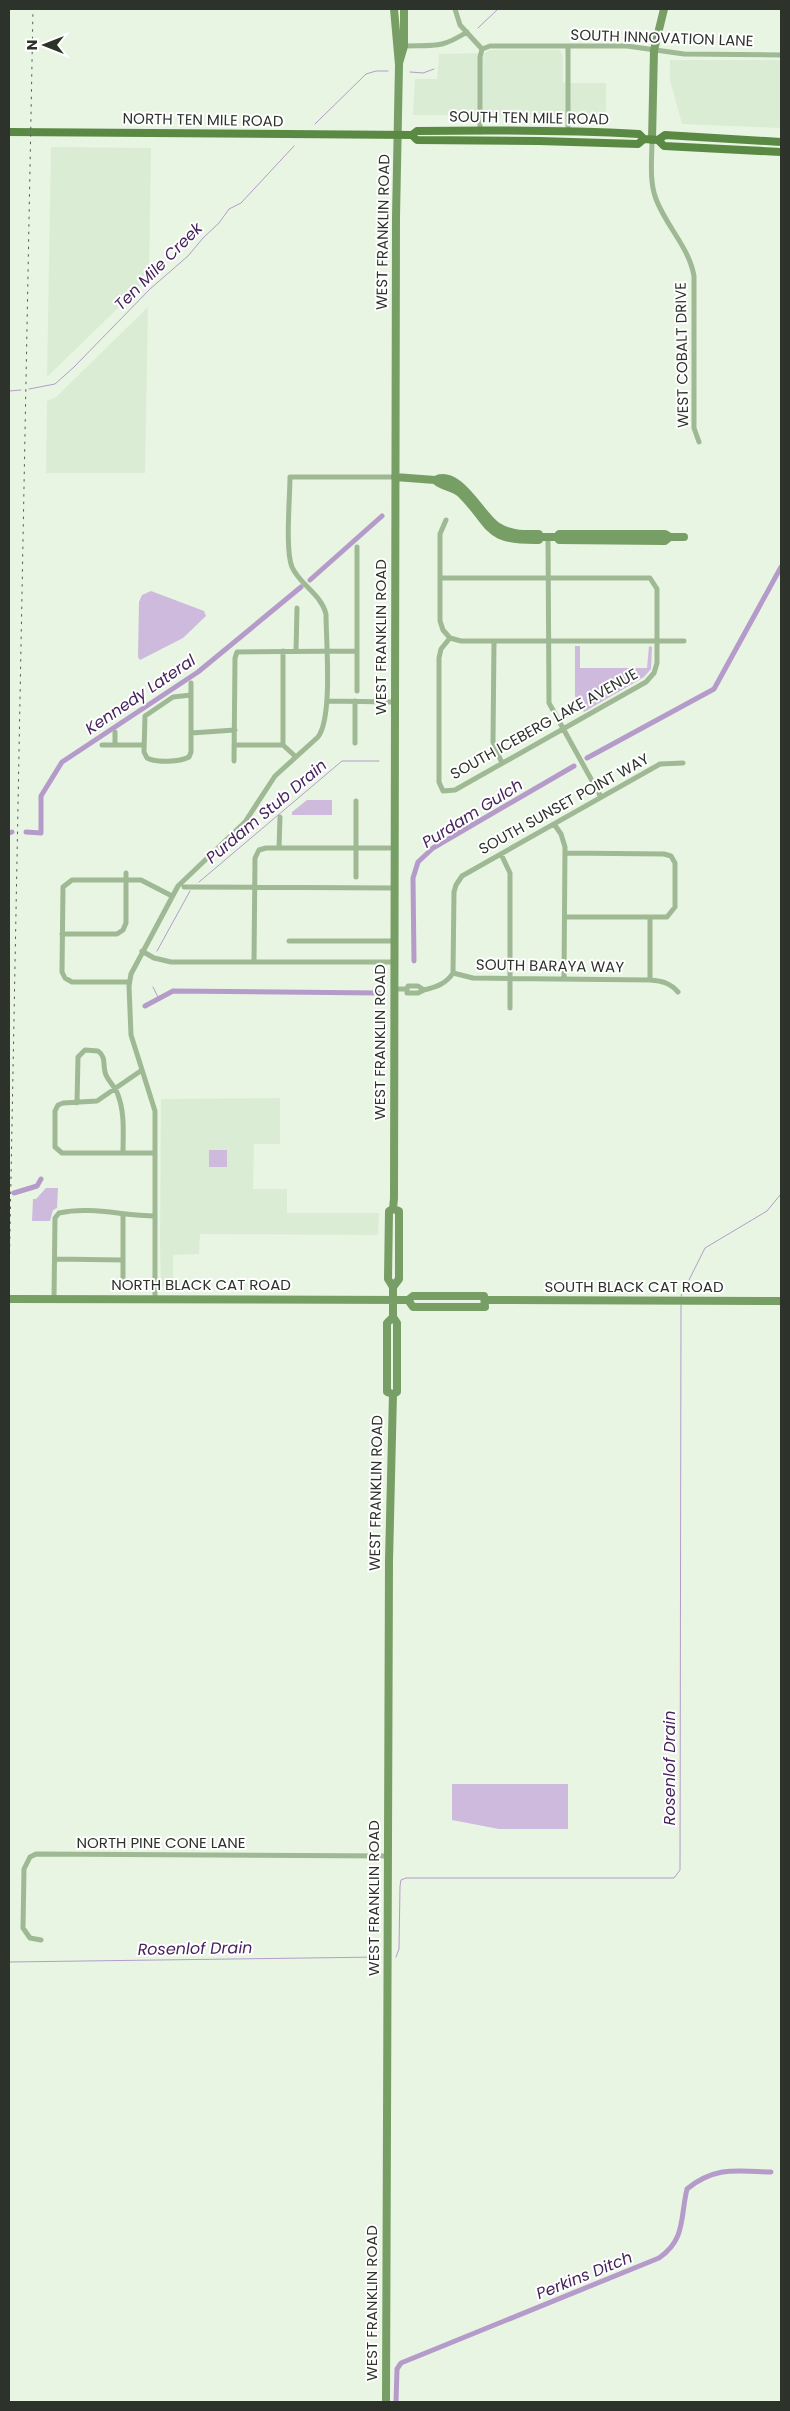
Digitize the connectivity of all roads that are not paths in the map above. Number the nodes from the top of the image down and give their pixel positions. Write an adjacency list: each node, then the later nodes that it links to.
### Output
1 (394, 9): 11 (main road, WEST FRANKLIN ROAD)
2 (404, 9): 6 (main road, WEST FRANKLIN ROAD)
3 (455, 9): 5 (street)
4 (664, 9): 9 (main road, WEST COBALT DRIVE)
5 (466, 32): 6 (street); 8 (street)
6 (404, 46): 11 (main road, WEST FRANKLIN ROAD)
7 (568, 46): 8 (street, SOUTH INNOVATION LANE); 9 (street, SOUTH INNOVATION LANE); 12 (street)
8 (482, 50): 14 (street)
9 (654, 50): 10 (street, SOUTH INNOVATION LANE); 17 (main road, WEST COBALT DRIVE)
10 (781, 55)
11 (399, 65): 15 (main road, WEST FRANKLIN ROAD)
12 (568, 131): 14 (main road, SOUTH TEN MILE ROAD); 17 (main road, SOUTH TEN MILE ROAD)
13 (9, 132): 15 (main road, NORTH TEN MILE ROAD)
14 (480, 132): 16 (main road, SOUTH TEN MILE ROAD)
15 (398, 135): 16 (main road, SOUTH TEN MILE ROAD); 21 (main road, WEST FRANKLIN ROAD)
16 (412, 135): 17 (main road, SOUTH TEN MILE ROAD)
17 (652, 140): 18 (main road, SOUTH TEN MILE ROAD); 19 (main road, SOUTH TEN MILE ROAD); 20 (street, WEST COBALT DRIVE)
18 (781, 142)
19 (781, 152)
20 (699, 442)
21 (395, 477): 24 (main road); 36 (street); 43 (main road, WEST FRANKLIN ROAD)
22 (446, 520): 27 (street)
23 (684, 537): 24 (main road)
24 (548, 538): 26 (street)
25 (357, 547): 37 (street)
26 (548, 577): 27 (street); 31 (street); 32 (street)
27 (440, 578): 29 (street)
28 (297, 608): 35 (street)
29 (450, 638): 30 (street); 56 (street, SOUTH ICEBERG LAKE AVENUE)
30 (494, 641): 31 (street); 56 (street)
31 (548, 641): 32 (street); 44 (street)
32 (657, 641): 33 (street); 44 (street, SOUTH ICEBERG LAKE AVENUE)
33 (684, 641)
34 (283, 651): 35 (street); 45 (street); 53 (street)
35 (296, 651): 36 (street)
36 (326, 651): 37 (street); 41 (street)
37 (357, 651): 39 (street)
38 (191, 683): 40 (street)
39 (357, 691)
40 (191, 695): 47 (street); 51 (street)
41 (328, 702): 42 (street); 54 (street)
42 (355, 702): 43 (street); 48 (street)
43 (395, 702): 64 (main road, WEST FRANKLIN ROAD)
44 (562, 729): 56 (street, SOUTH ICEBERG LAKE AVENUE); 58 (street)
45 (234, 730): 47 (street); 52 (street)
46 (115, 732): 50 (street)
47 (191, 733): 51 (street)
48 (355, 743)
49 (102, 745): 50 (street)
50 (115, 745): 51 (street)
51 (144, 745)
52 (234, 745): 53 (street); 55 (street)
53 (283, 745): 54 (street)
54 (296, 757): 73 (street)
55 (234, 761)
56 (502, 763)
57 (683, 763): 58 (street, SOUTH SUNSET POINT WAY)
58 (600, 797): 61 (street, SOUTH SUNSET POINT WAY)
59 (356, 801): 63 (street)
60 (280, 817): 62 (street)
61 (554, 824): 65 (street); 66 (street, SOUTH SUNSET POINT WAY)
62 (280, 848): 63 (street); 71 (street)
63 (356, 848): 64 (street); 68 (street)
64 (395, 848): 72 (main road, WEST FRANKLIN ROAD)
65 (565, 853): 74 (street); 75 (street)
66 (501, 854): 82 (street, SOUTH SUNSET POINT WAY); 83 (street)
67 (126, 873): 69 (street)
68 (356, 877)
69 (126, 880): 73 (street); 76 (street); 76 (street)
70 (184, 887): 71 (street)
71 (255, 887): 72 (street); 80 (street)
72 (394, 888): 77 (main road, WEST FRANKLIN ROAD)
73 (172, 896): 79 (street)
74 (564, 917): 75 (street); 84 (street)
75 (650, 917): 85 (street)
76 (62, 934): 86 (street)
77 (394, 940): 78 (street); 81 (main road, WEST FRANKLIN ROAD)
78 (289, 941)
79 (142, 951): 80 (street); 86 (street)
80 (254, 962): 81 (street)
81 (394, 962): 87 (main road, WEST FRANKLIN ROAD)
82 (453, 973): 83 (street, SOUTH BARAYA WAY); 87 (street)
83 (510, 978): 84 (street, SOUTH BARAYA WAY); 89 (street)
84 (564, 979): 85 (street, SOUTH BARAYA WAY)
85 (650, 980): 88 (street, SOUTH BARAYA WAY)
86 (129, 982): 90 (street)
87 (394, 989): 103 (main road, WEST FRANKLIN ROAD)
88 (678, 992)
89 (510, 1008)
90 (142, 1070): 91 (street); 94 (street)
91 (116, 1089): 92 (street); 92 (street); 93 (street)
92 (77, 1103): 93 (street)
93 (123, 1153): 94 (street)
94 (155, 1153): 96 (street)
95 (123, 1214): 96 (street); 97 (street); 98 (street)
96 (154, 1216): 102 (street)
97 (55, 1259): 98 (street); 101 (street)
98 (123, 1260): 99 (street)
99 (123, 1282)
100 (9, 1299): 101 (main road, NORTH BLACK CAT ROAD)
101 (54, 1299): 102 (main road, NORTH BLACK CAT ROAD)
102 (154, 1299): 103 (main road, NORTH BLACK CAT ROAD)
103 (393, 1300): 104 (main road, SOUTH BLACK CAT ROAD); 105 (main road, WEST FRANKLIN ROAD)
104 (781, 1301)
105 (388, 1856): 106 (street, NORTH PINE CONE LANE); 107 (main road, WEST FRANKLIN ROAD)
106 (41, 1940)
107 (386, 2402)

